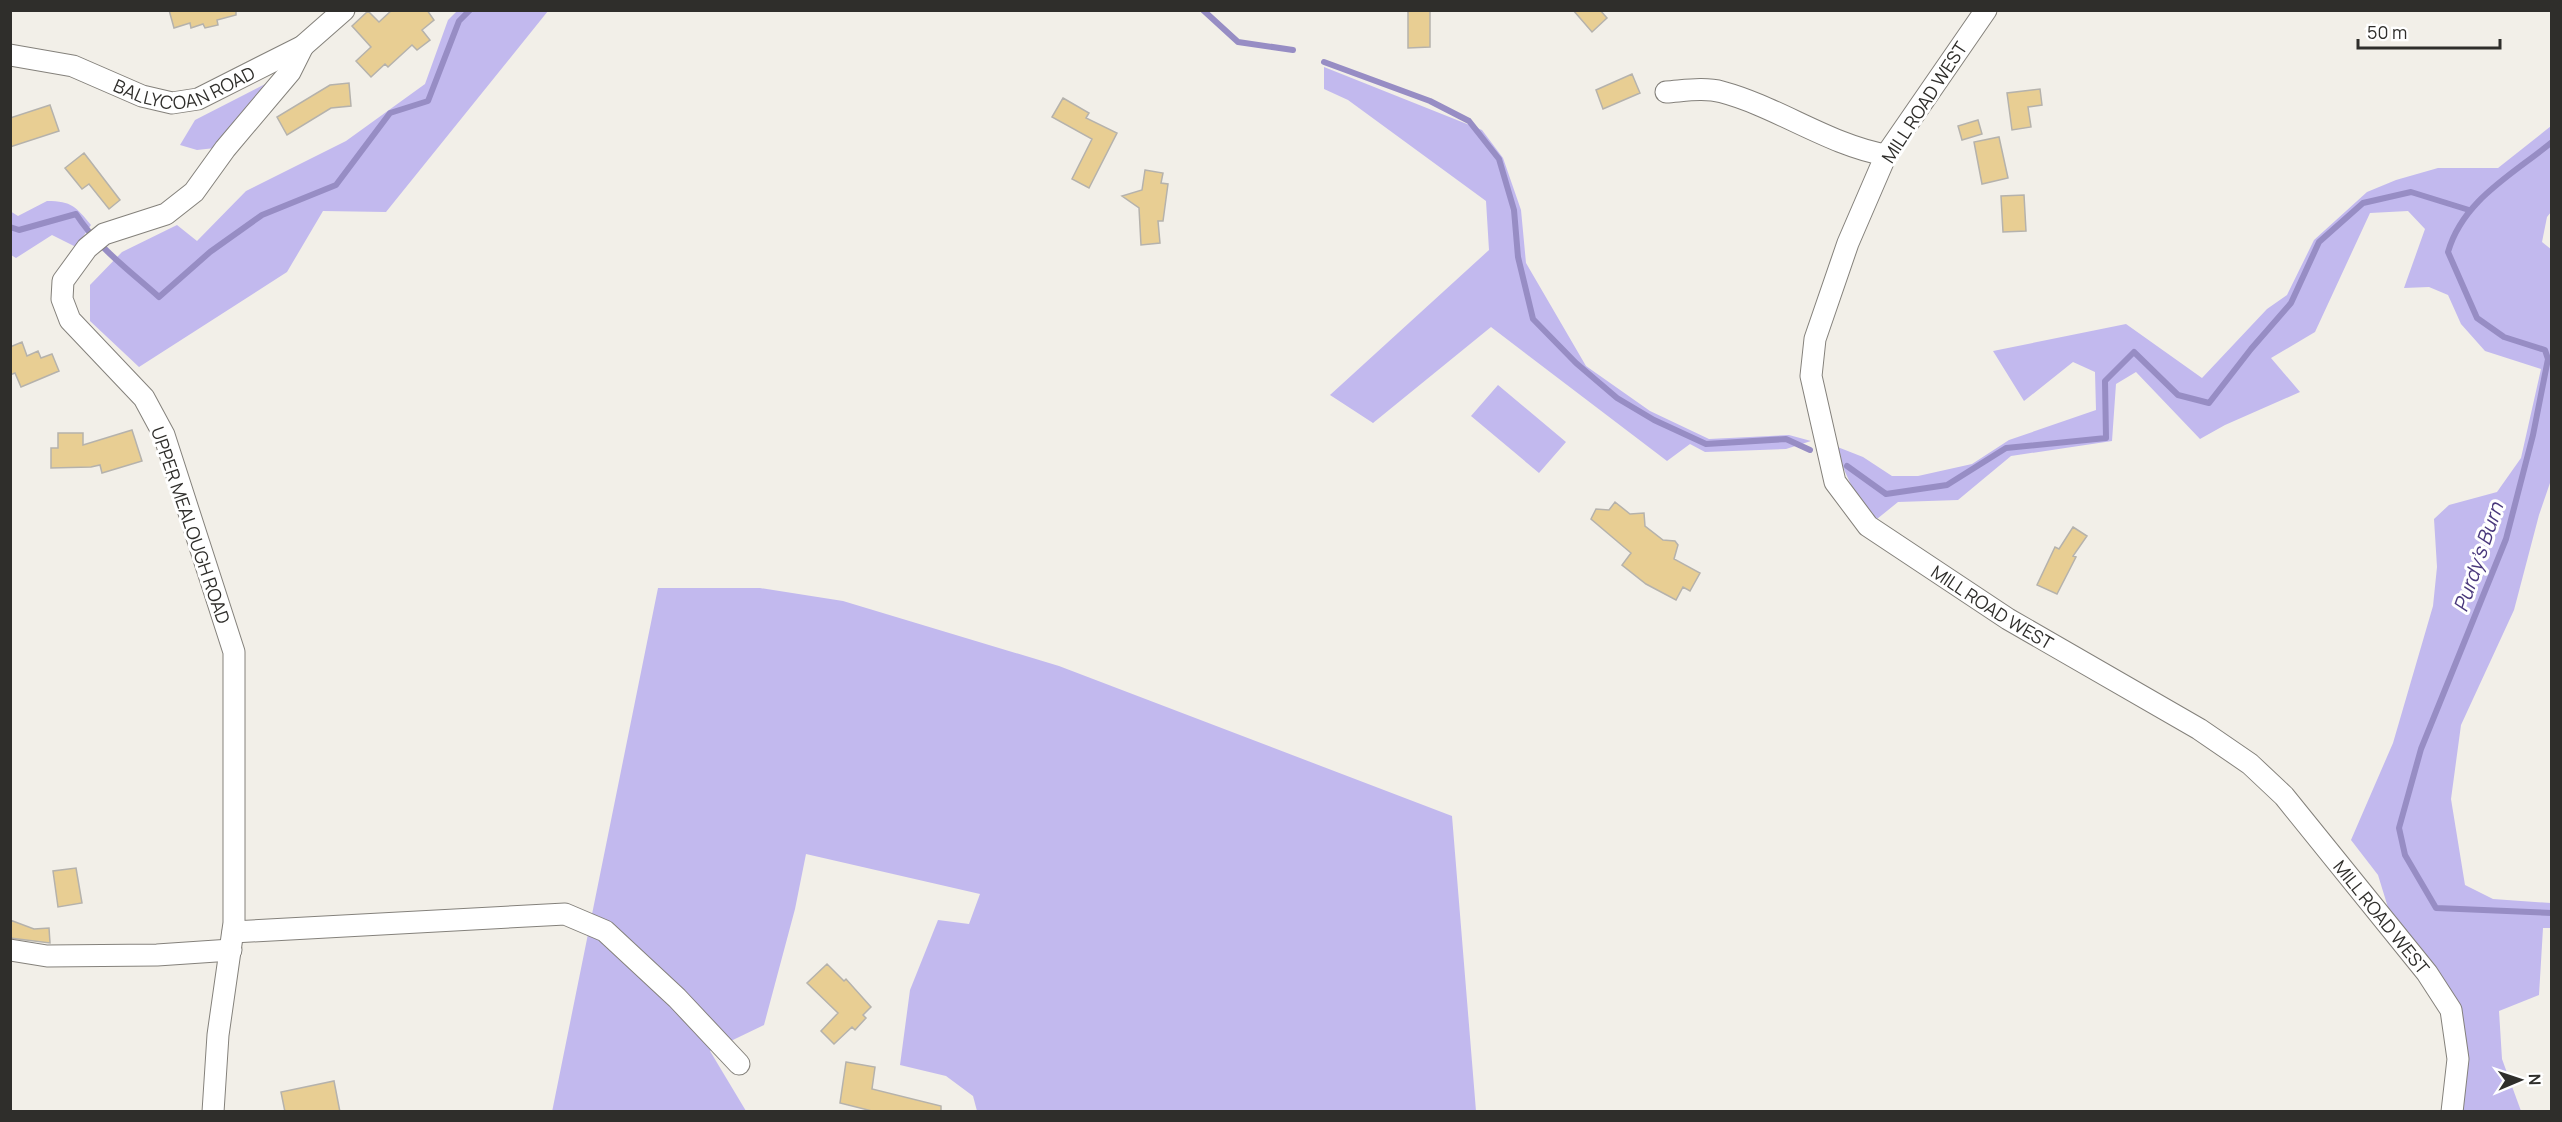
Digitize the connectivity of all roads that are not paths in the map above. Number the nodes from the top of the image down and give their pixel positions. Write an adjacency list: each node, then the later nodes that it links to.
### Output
1 (344, 10): 3 (street, BALLYCOAN ROAD)
2 (1986, 10): 6 (street, MILL ROAD WEST)
3 (303, 46): 4 (street, BALLYCOAN ROAD); 7 (street, UPPER MEALOUGH ROAD)
4 (10, 55)
5 (1666, 92): 6 (street)
6 (1886, 155): 11 (street, MILL ROAD WEST)
7 (232, 941): 8 (street); 9 (street); 10 (street, UPPER MEALOUGH ROAD)
8 (14, 958)
9 (738, 1065)
10 (213, 1112)
11 (2452, 1112)

